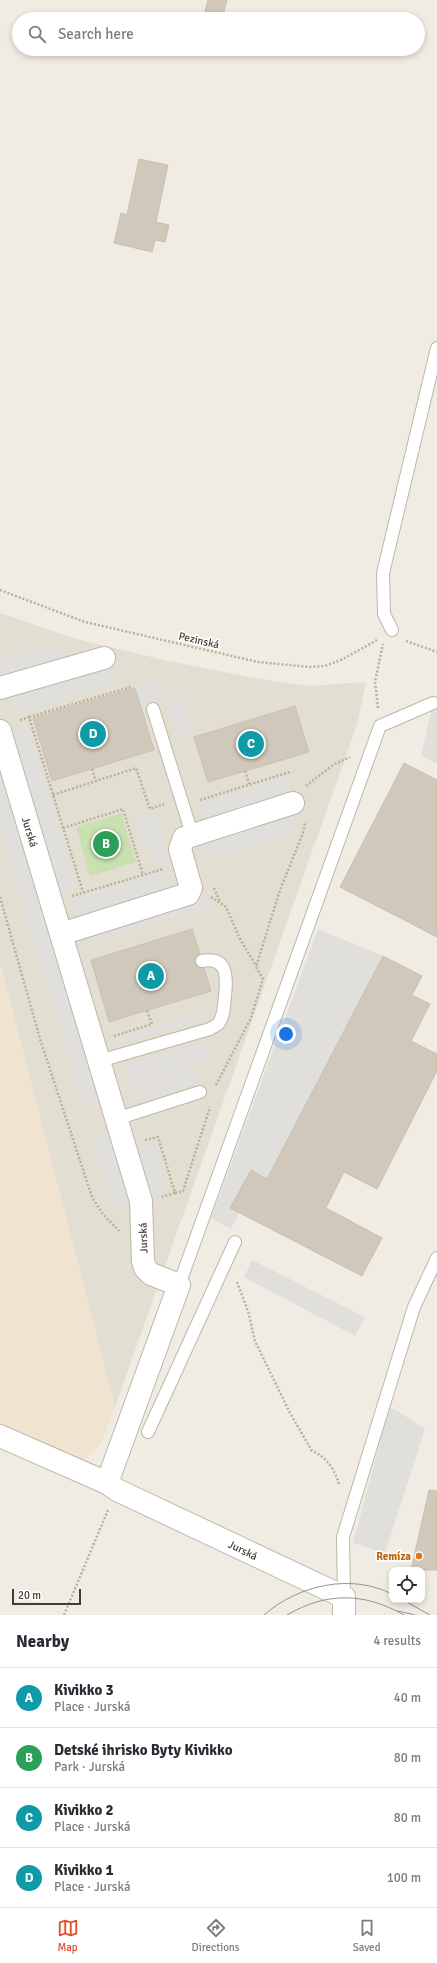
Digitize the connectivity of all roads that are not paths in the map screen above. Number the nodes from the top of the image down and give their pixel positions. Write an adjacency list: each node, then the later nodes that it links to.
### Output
1 (437, 348): 2 (lane)
2 (388, 633)
3 (104, 658): 4 (street)
4 (0, 688)
5 (434, 703): 17 (lane)
6 (153, 709): 9 (lane)
7 (7, 726): 10 (street, Jurská)
8 (299, 812): 9 (street)
9 (197, 833): 10 (street)
10 (69, 931): 12 (street, Jurská)
11 (202, 961): 12 (lane)
12 (107, 1059): 14 (street, Jurská)
13 (200, 1092): 14 (lane)
14 (124, 1116): 17 (street, Jurská)
15 (235, 1242): 18 (lane)
16 (437, 1258): 21 (lane)
17 (179, 1285): 20 (street)
18 (148, 1432)
19 (0, 1436): 20 (street, Jurská)
20 (112, 1486): 21 (street, Jurská)
21 (344, 1606)

